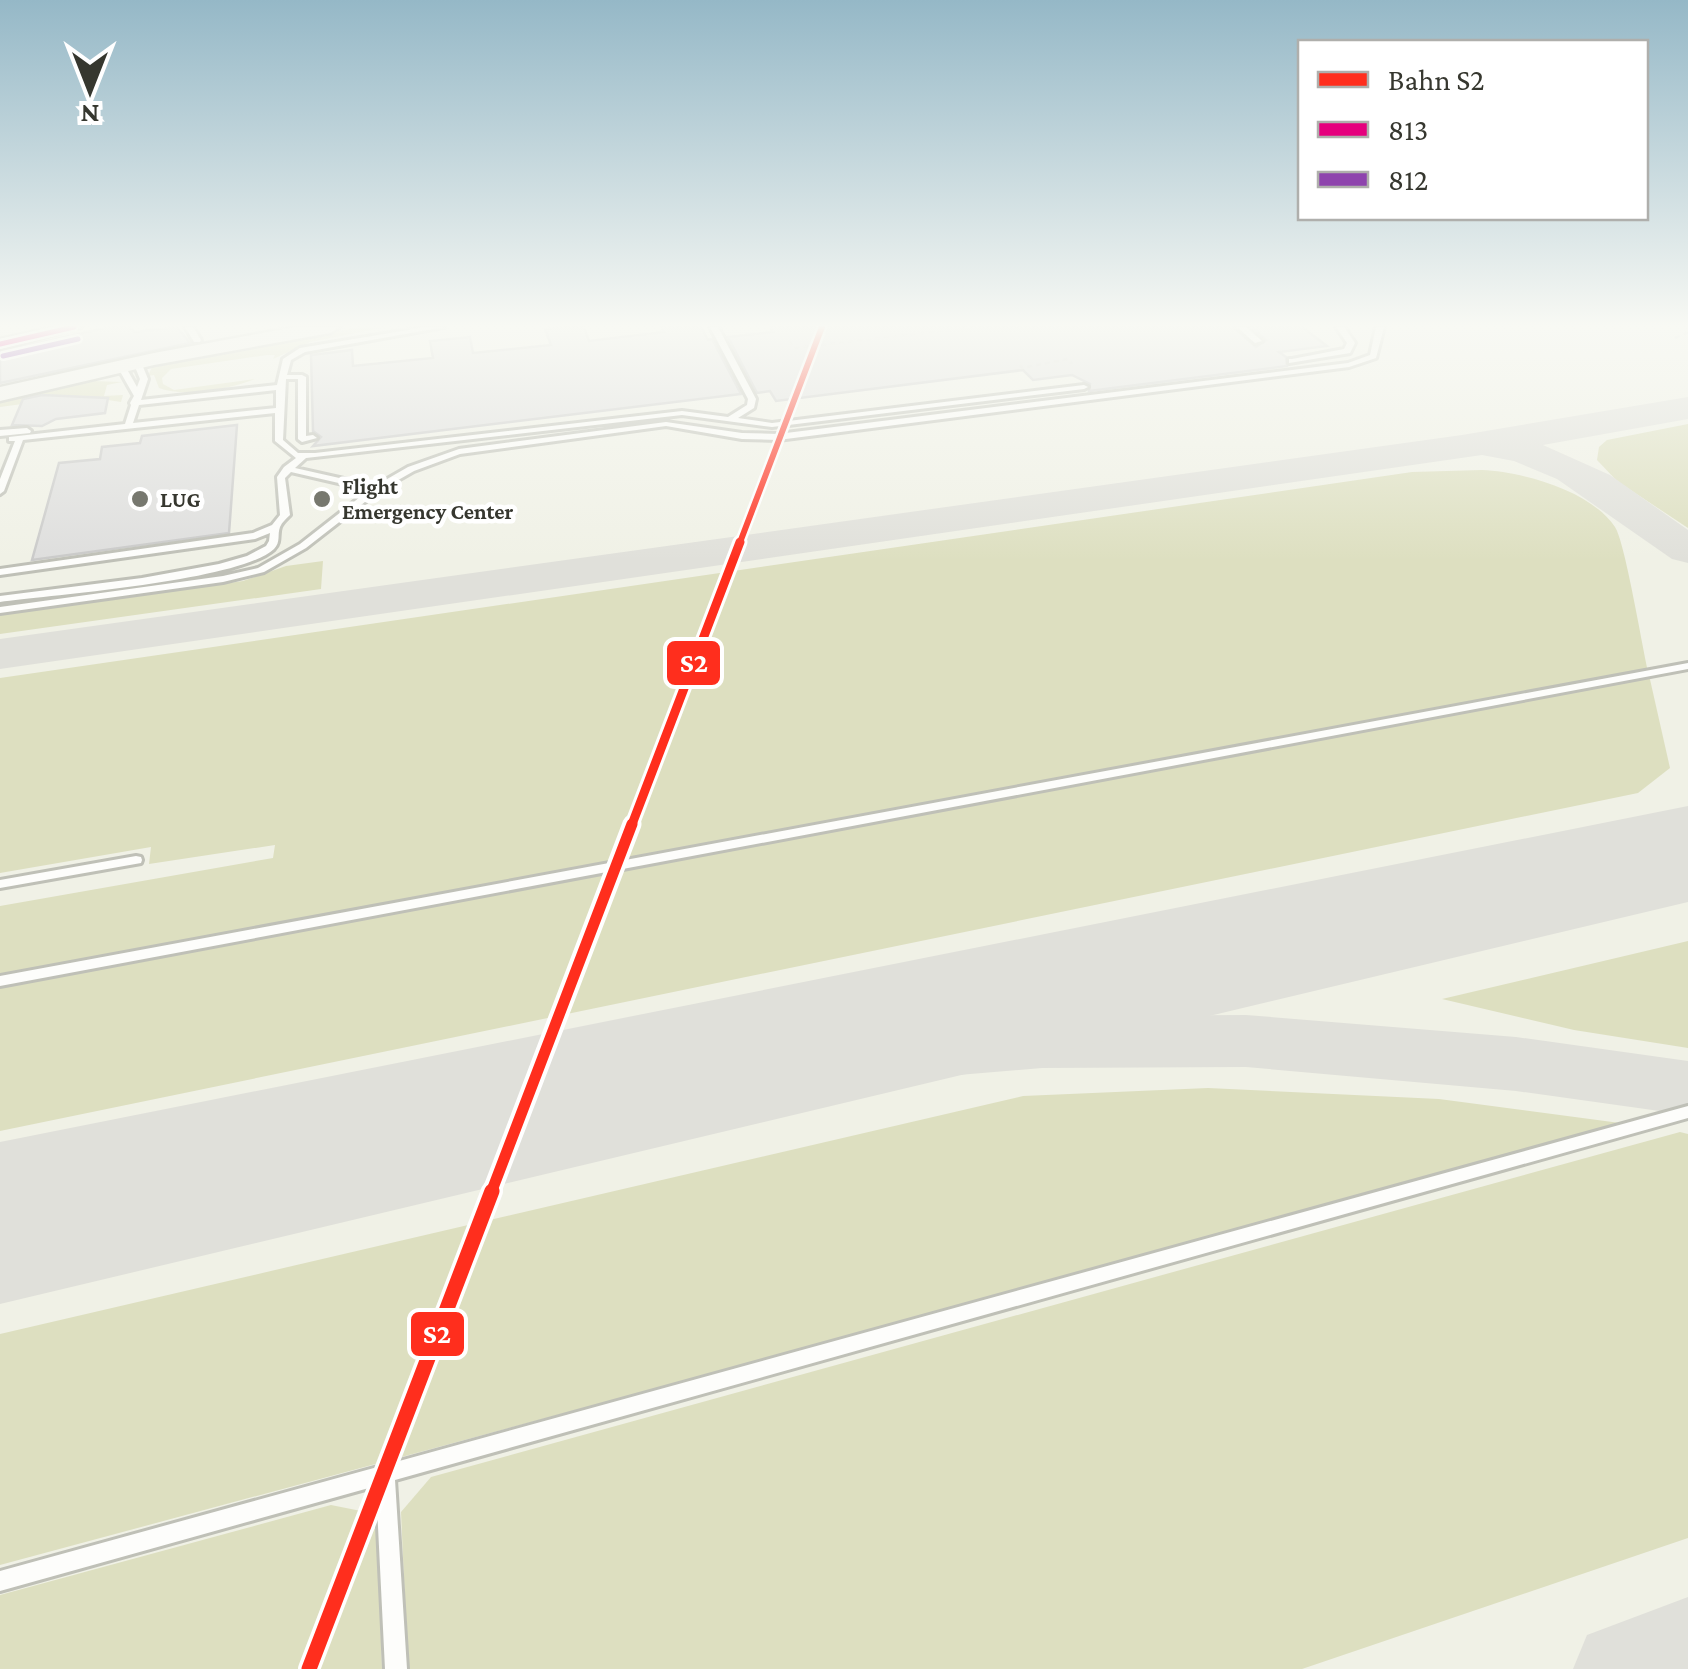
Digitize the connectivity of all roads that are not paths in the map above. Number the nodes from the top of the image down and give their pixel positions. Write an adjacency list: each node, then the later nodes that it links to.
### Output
1 (133, 405): 9 (lane)
2 (279, 405): 7 (lane)
3 (302, 405): 14 (lane)
4 (751, 405): 8 (lane)
5 (933, 405): 8 (lane)
6 (1033, 405): 10 (lane)
7 (279, 410): 9 (lane); 15 (lane)
8 (732, 419): 10 (lane); 15 (lane)
9 (128, 426): 11 (lane)
10 (714, 429): 17 (lane)
11 (90, 430): 12 (lane); 13 (lane)
12 (0, 437): 13 (lane)
13 (20, 438): 18 (lane)
14 (313, 438)
15 (303, 456): 16 (lane)
16 (287, 469): 17 (lane); 19 (lane)
17 (376, 489): 22 (lane)
18 (0, 491)
19 (275, 527): 20 (lane); 21 (lane)
20 (0, 572)
21 (0, 598)
22 (0, 610)
23 (1688, 666): 26 (lane)
24 (136, 860): 25 (lane)
25 (0, 884)
26 (0, 981)
27 (1688, 1112): 28 (lane)
28 (385, 1477): 29 (lane); 30 (lane)
29 (0, 1582)
30 (396, 1669)

